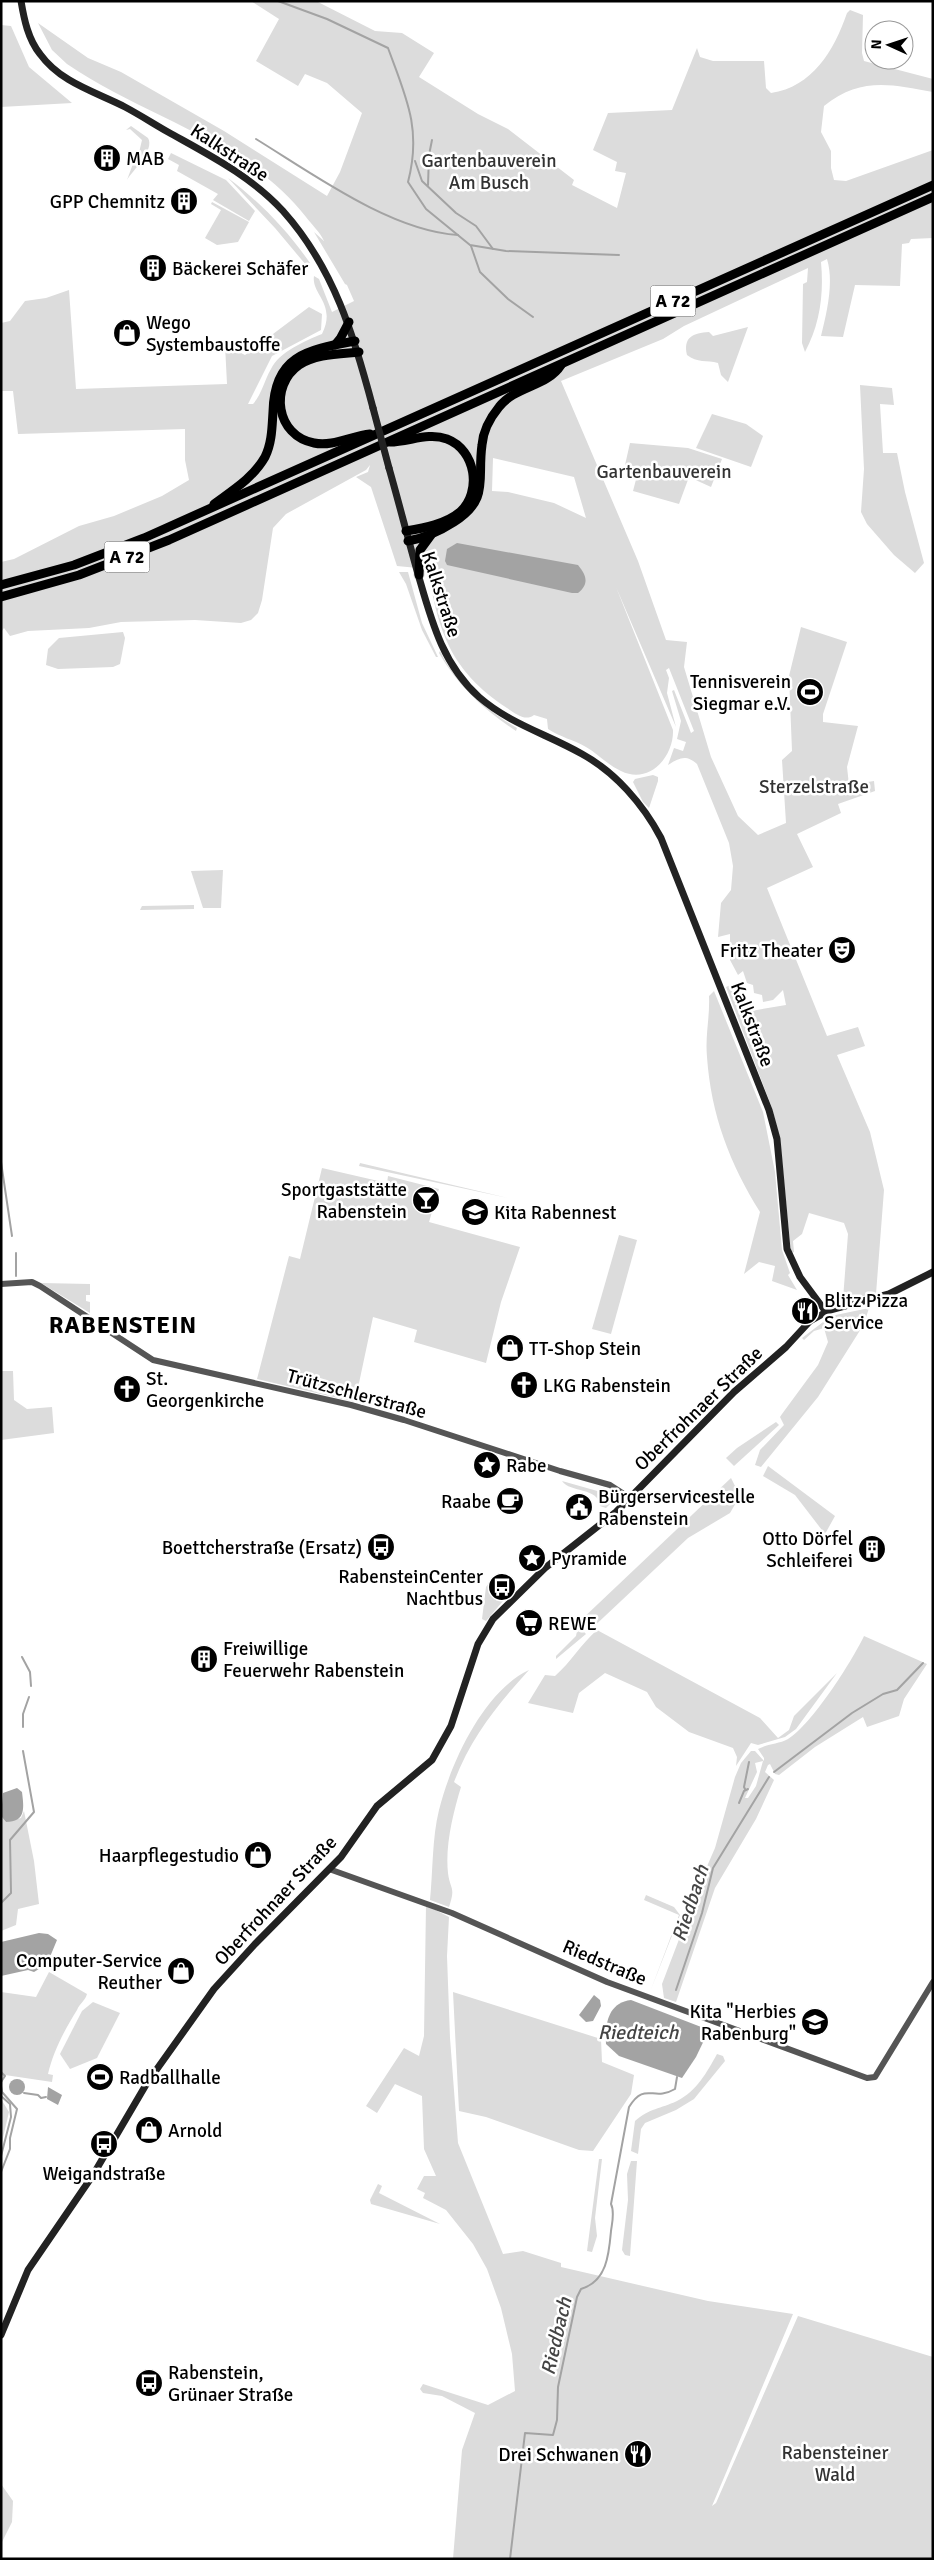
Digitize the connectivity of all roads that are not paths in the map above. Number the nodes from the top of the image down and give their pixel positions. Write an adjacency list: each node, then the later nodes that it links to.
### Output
1 (21, 1): 4 (main road, Kalkstraße)
2 (933, 185): 9 (highway, A 72)
3 (933, 197): 8 (highway, A 72)
4 (349, 322): 5 (main road, Kalkstraße); 6 (highway)
5 (355, 341): 6 (highway); 7 (main road, Kalkstraße)
6 (334, 345): 11 (highway)
7 (359, 352): 9 (highway); 12 (main road, Kalkstraße, bridge)
8 (528, 383): 10 (highway, A 72); 13 (highway)
9 (380, 433): 11 (highway, A 72)
10 (388, 442): 12 (highway); 17 (highway, A 72)
11 (202, 513): 16 (highway, A 72)
12 (406, 531): 14 (main road, Kalkstraße)
13 (431, 534): 14 (highway); 15 (highway)
14 (408, 541): 15 (main road, Kalkstraße)
15 (418, 576): 20 (main road, Kalkstraße)
16 (1, 585)
17 (1, 597)
18 (933, 1272): 20 (main road, Oberfrohnaer Straße)
19 (1, 1284): 21 (street, Trützschlerstraße)
20 (826, 1312): 21 (main road, Oberfrohnaer Straße)
21 (630, 1498): 22 (main road, Oberfrohnaer Straße)
22 (329, 1869): 23 (street, Riedstraße); 24 (main road, Oberfrohnaer Straße)
23 (933, 1982)
24 (1, 2335)

